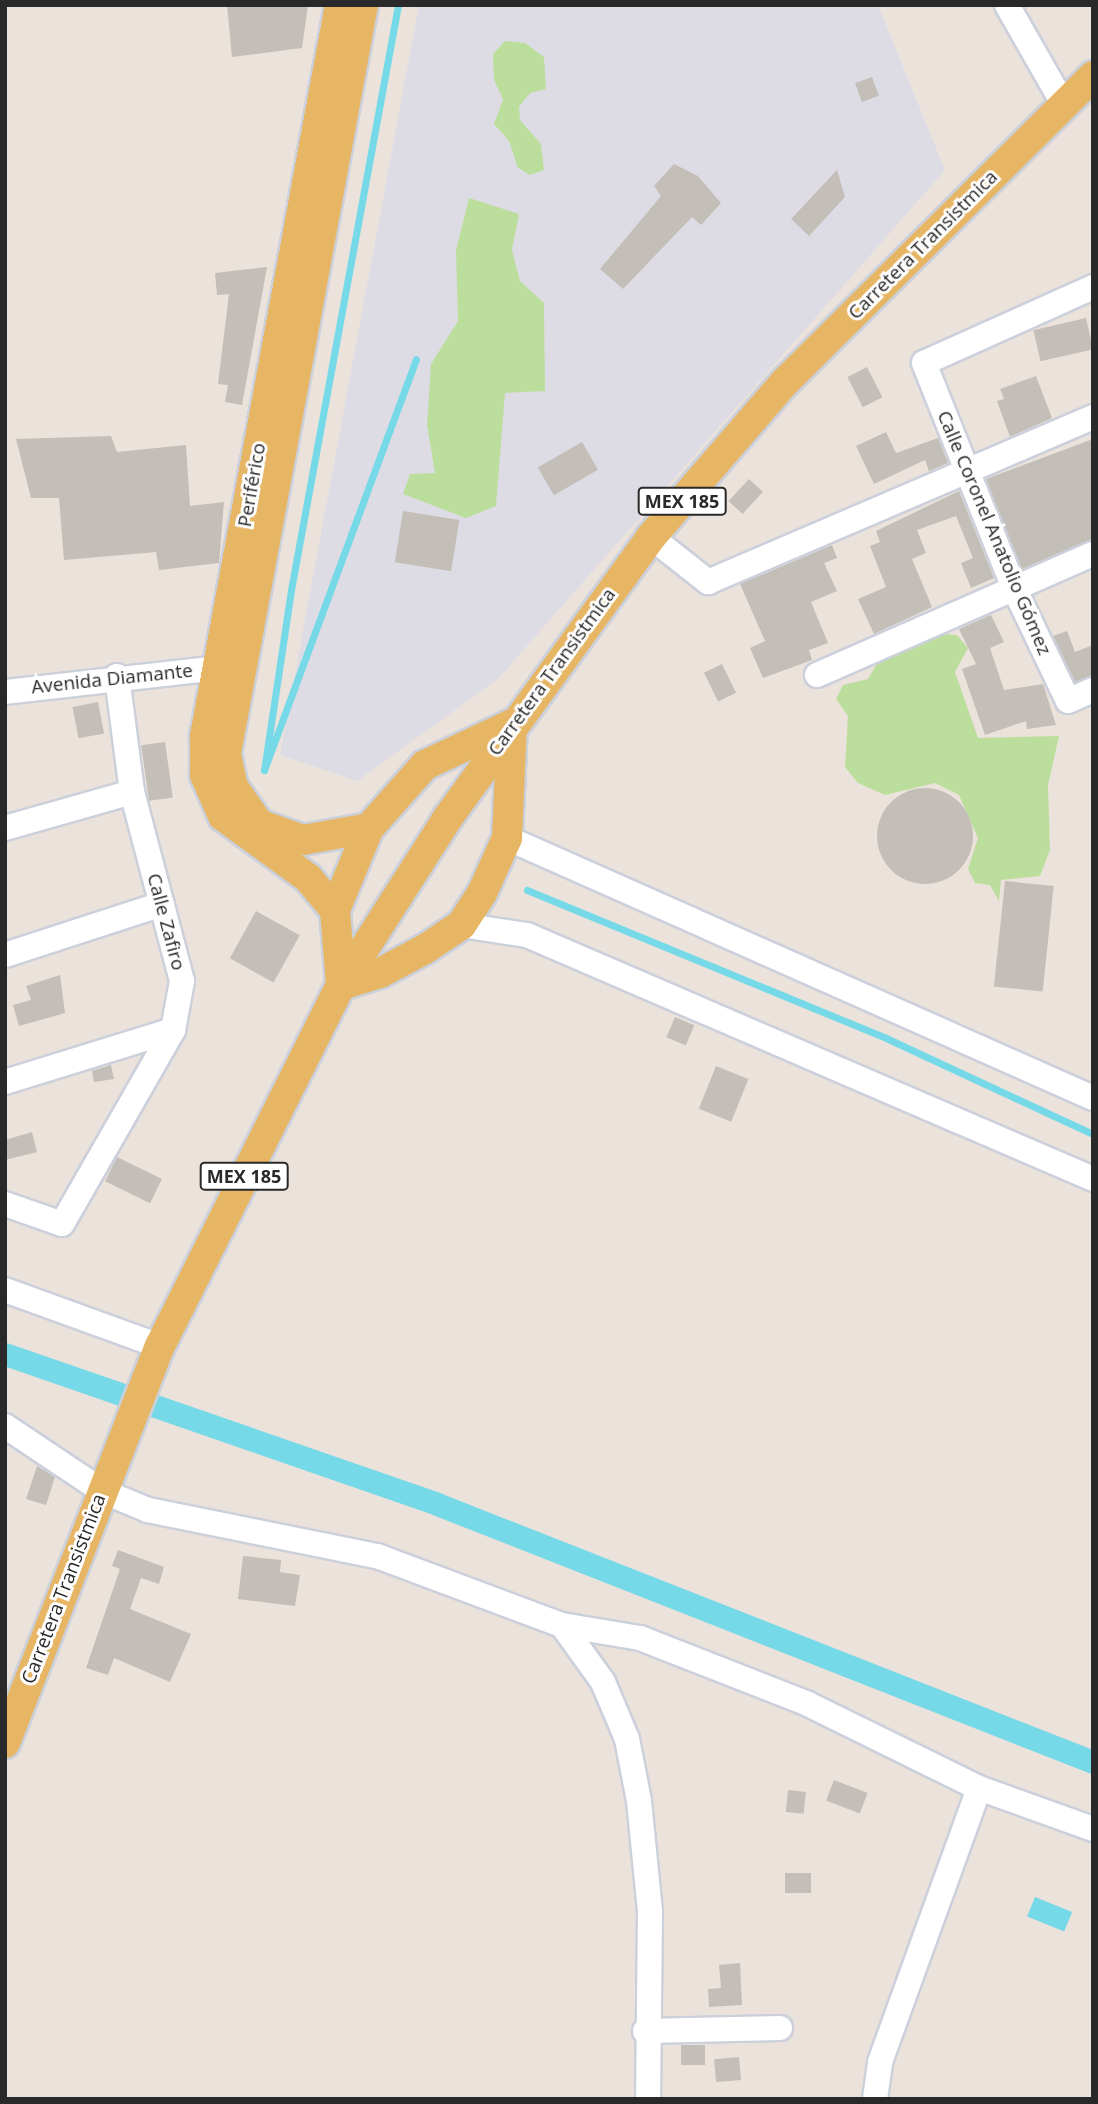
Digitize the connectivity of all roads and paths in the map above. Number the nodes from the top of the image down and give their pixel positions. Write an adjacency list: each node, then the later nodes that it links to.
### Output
1 (340, 5): 12 (main road, Periférico)
2 (363, 5): 19 (main road, Periférico)
3 (1007, 5): 5 (street)
4 (1091, 82): 5 (main road, Carretera Transistmica / MEX 185)
5 (1064, 105): 9 (main road, Carretera Transistmica / MEX 185)
6 (1093, 287): 8 (street, Calle Coronel Anatolio Gómez)
7 (1093, 417): 8 (street)
8 (964, 471): 9 (street); 11 (street, Calle Coronel Anatolio Gómez)
9 (651, 537): 17 (main road, Carretera Transistmica / MEX 185)
10 (1093, 554): 11 (street)
11 (1013, 586): 13 (street); 15 (street, Calle Coronel Anatolio Gómez)
12 (219, 668): 14 (street, Avenida Diamante); 19 (main road, Periférico)
13 (817, 675)
14 (117, 676): 16 (street, Avenida Diamante); 18 (street, Calle Zafiro)
15 (1093, 690)
16 (5, 692)
17 (512, 724): 21 (main road); 22 (main road); 27 (main road, Carretera Transistmica / MEX 185)
18 (132, 792): 20 (street); 23 (street, Calle Zafiro)
19 (223, 792): 21 (main road, Periférico); 24 (main road, Periférico)
20 (5, 828)
21 (369, 828): 24 (main road)
22 (507, 838): 25 (main road); 30 (street)
23 (162, 904): 26 (street); 28 (street, Calle Zafiro)
24 (335, 911): 27 (main road)
25 (461, 925): 27 (main road); 31 (street)
26 (5, 955)
27 (341, 985): 34 (main road, Carretera Transistmica / MEX 185)
28 (173, 1030): 29 (street); 32 (street, Calle Zafiro)
29 (5, 1082)
30 (1093, 1098)
31 (1093, 1179)
32 (5, 1204)
33 (5, 1290): 34 (street)
34 (155, 1358): 36 (main road, Carretera Transistmica / MEX 185)
35 (5, 1426): 36 (street)
36 (102, 1491): 37 (street); 38 (main road, Carretera Transistmica / MEX 185)
37 (562, 1625): 39 (street); 42 (street)
38 (5, 1743)
39 (979, 1788): 40 (street); 44 (street)
40 (1093, 1829)
41 (780, 2028): 42 (street)
42 (645, 2031): 43 (street)
43 (648, 2099)
44 (876, 2099)

